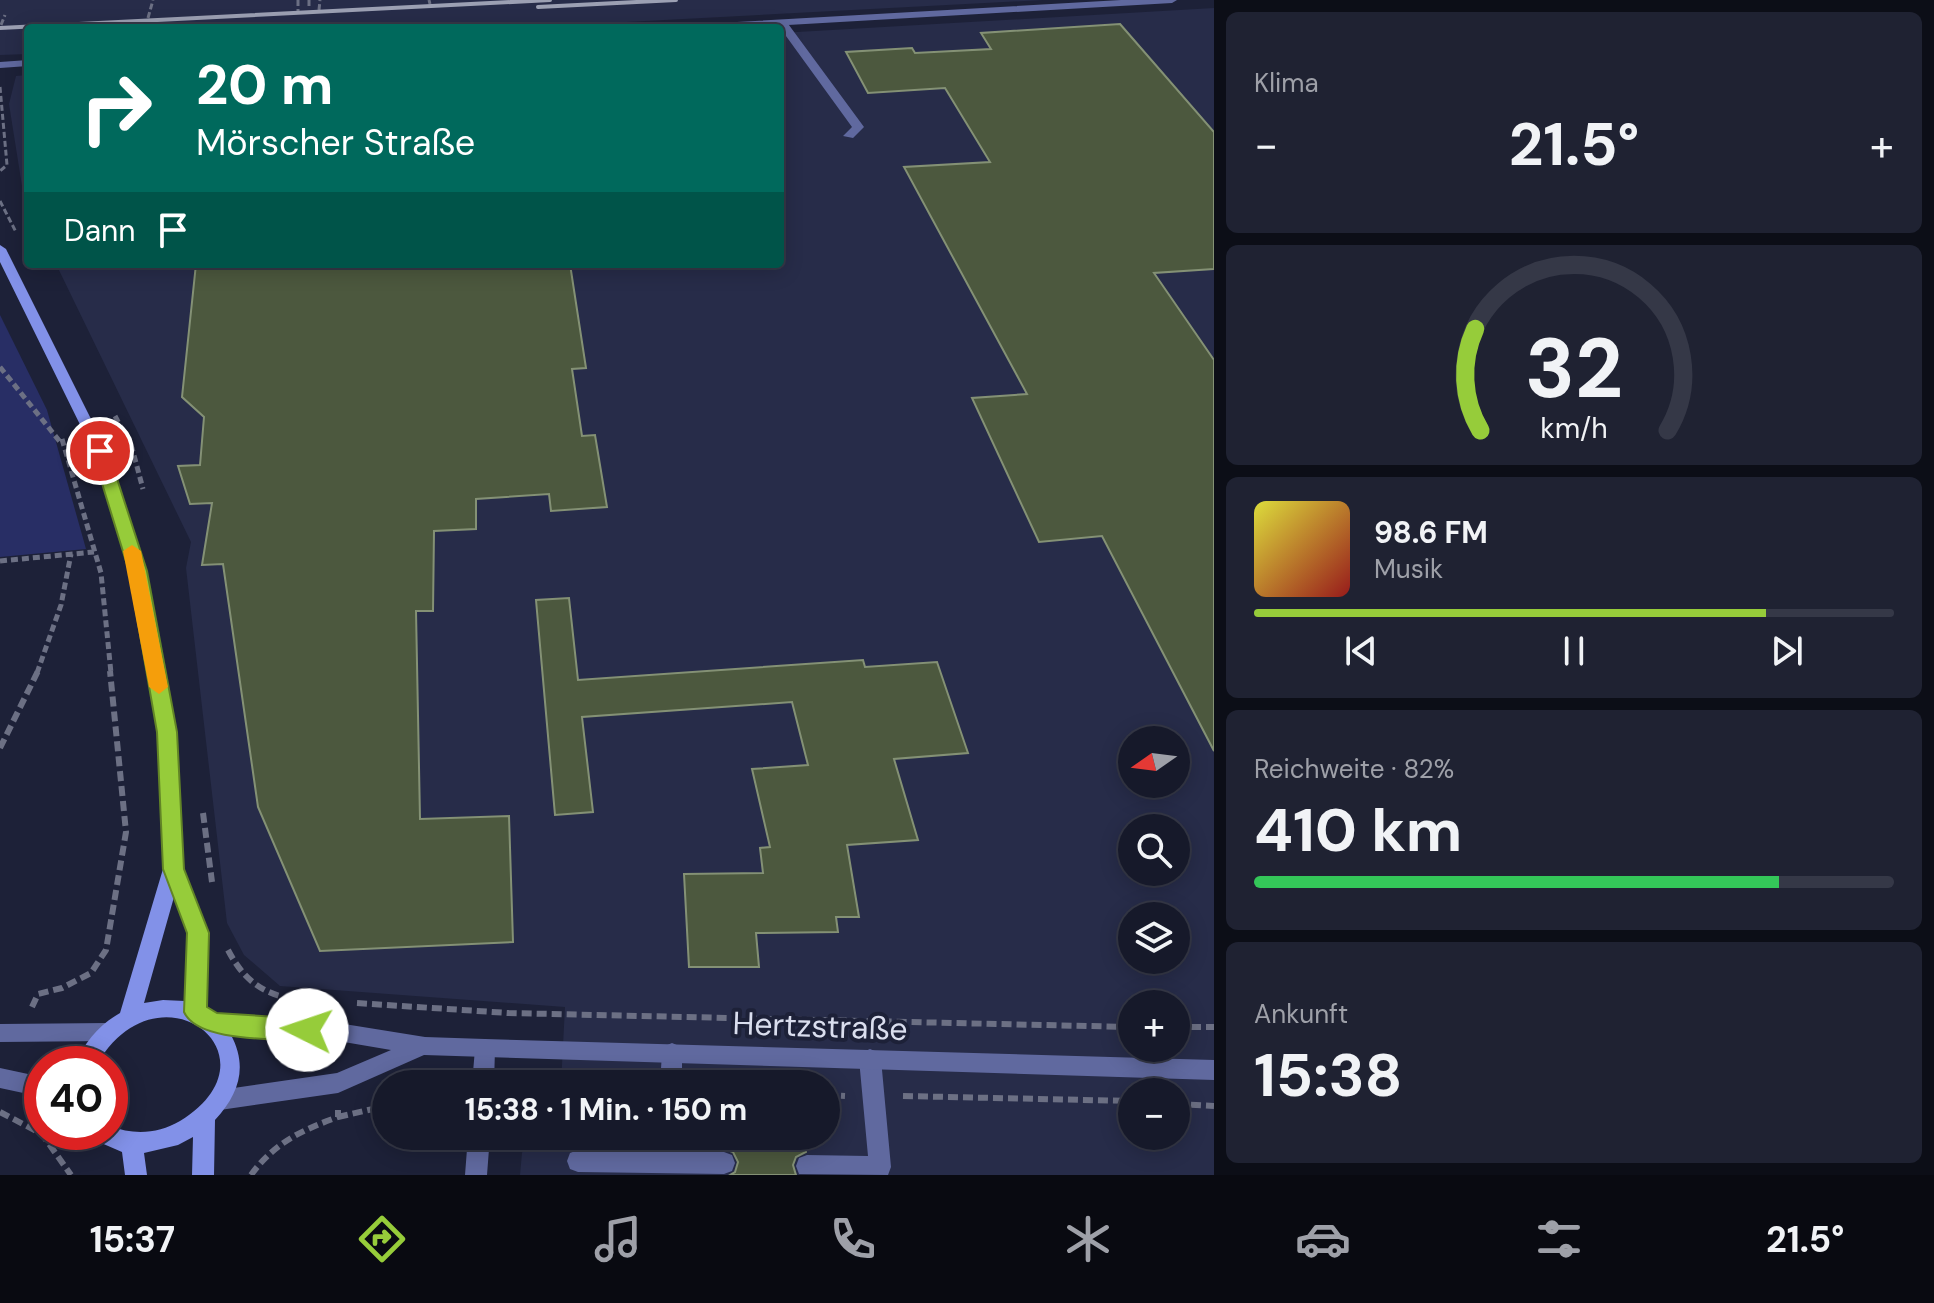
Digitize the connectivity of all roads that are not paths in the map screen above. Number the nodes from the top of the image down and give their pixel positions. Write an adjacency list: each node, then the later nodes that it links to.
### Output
1 (1172, 0): 2 (street)
2 (782, 23): 3 (street)
3 (762, 24)
4 (784, 26): 7 (street)
5 (24, 63): 6 (street)
6 (0, 65)
7 (849, 136)
8 (0, 249): 9 (main road)
9 (173, 869): 10 (main road); 11 (main road)
10 (204, 1017): 11 (main road); 15 (street, Hertzstraße); 24 (main road)
11 (129, 1018): 12 (main road)
12 (109, 1032): 13 (street); 14 (main road)
13 (9, 1033)
14 (96, 1046)
15 (425, 1046): 16 (street, Hertzstraße); 24 (street, Hertzstraße)
16 (485, 1049): 17 (street, Hertzstraße); 19 (street)
17 (672, 1053): 18 (street, Hertzstraße); 20 (street)
18 (870, 1059): 21 (street, Hertzstraße); 33 (street)
19 (484, 1070)
20 (671, 1070)
21 (1214, 1070)
22 (0, 1078): 23 (street)
23 (24, 1083)
24 (220, 1100): 25 (main road)
25 (204, 1118): 27 (main road); 35 (main road)
26 (128, 1144): 27 (main road)
27 (132, 1145): 34 (main road)
28 (478, 1150): 36 (street)
29 (670, 1150): 31 (street)
30 (578, 1161): 31 (street)
31 (670, 1162): 32 (street)
32 (724, 1163)
33 (807, 1166)
34 (136, 1175)
35 (203, 1175)
36 (476, 1175)

